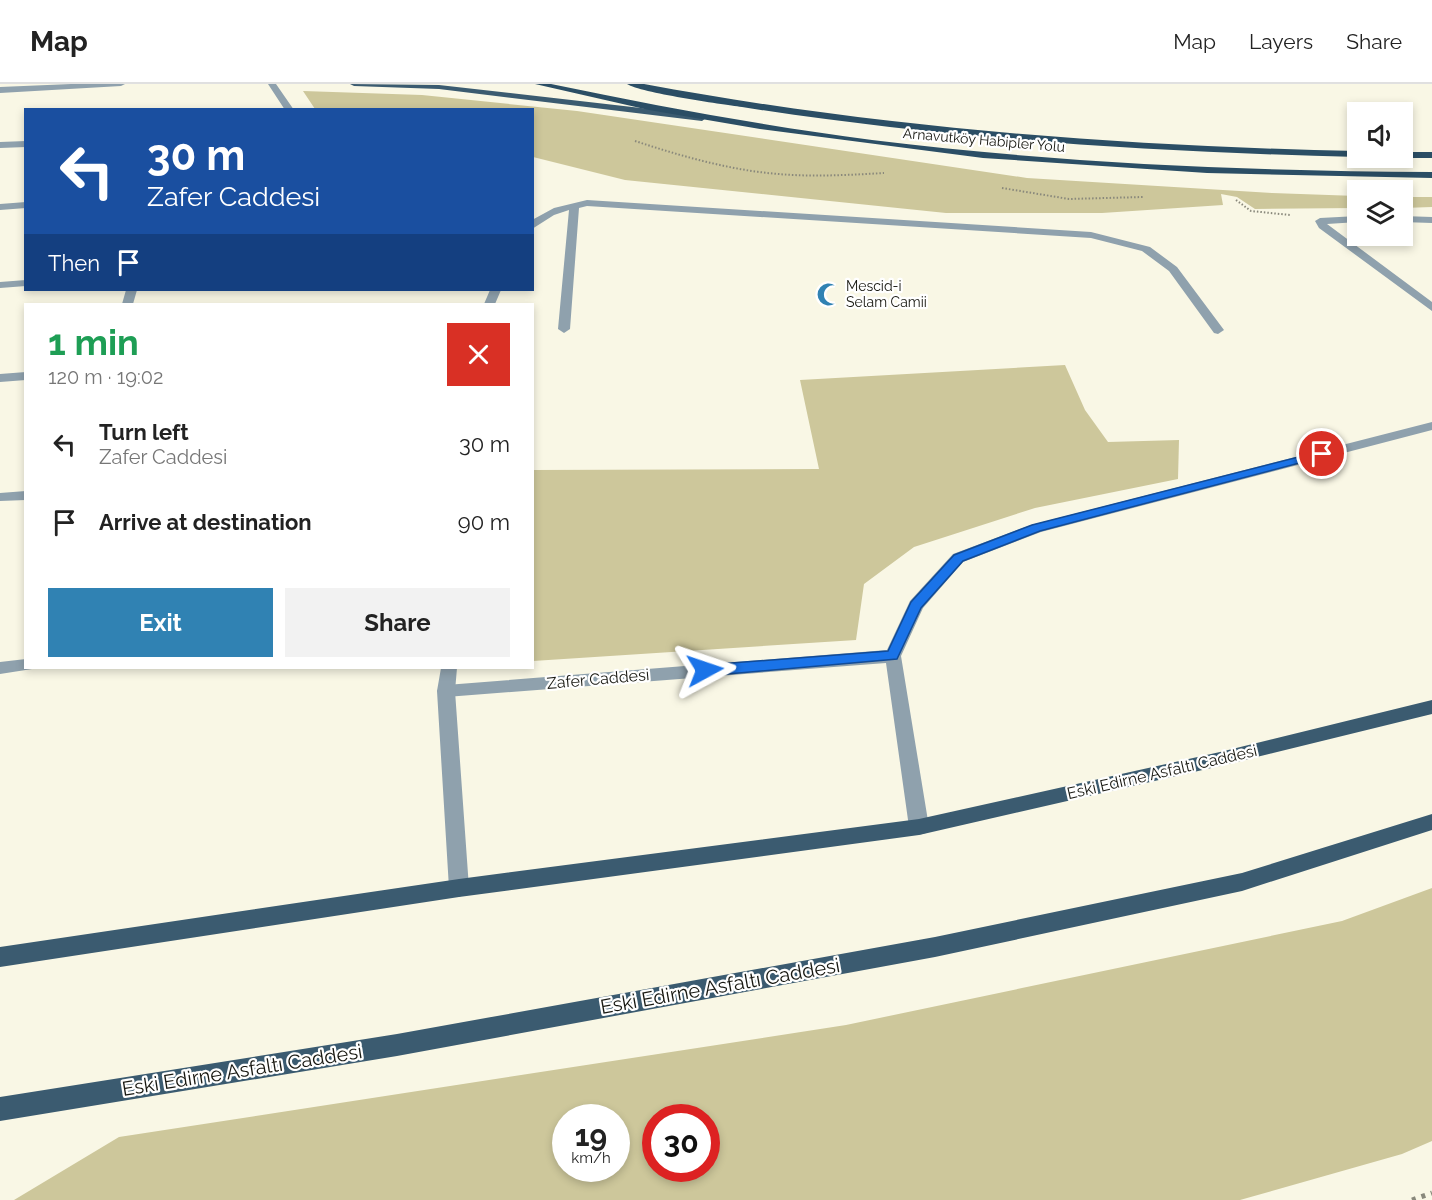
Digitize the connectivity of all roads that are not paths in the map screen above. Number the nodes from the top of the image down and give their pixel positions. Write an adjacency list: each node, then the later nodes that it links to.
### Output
1 (120, 84): 6 (street)
2 (272, 84): 7 (street)
3 (354, 84): 8 (main road)
4 (539, 84): 8 (highway, Arnavutköy Habipler Yolu)
5 (631, 84): 11 (highway, Arnavutköy Habipler Yolu)
6 (0, 90)
7 (289, 108)
8 (704, 118): 14 (highway, Arnavutköy Habipler Yolu)
9 (24, 144): 10 (street)
10 (0, 145)
11 (1347, 154)
12 (1432, 154): 13 (highway)
13 (1413, 155)
14 (1432, 175)
15 (24, 205): 17 (street)
16 (574, 206): 21 (street); 27 (street); 28 (street)
17 (0, 207)
18 (1413, 219): 20 (street)
19 (1347, 220): 22 (street)
20 (1432, 220)
21 (534, 224)
22 (1347, 244)
23 (1350, 246): 26 (street)
24 (24, 283): 25 (street)
25 (0, 285)
26 (1432, 308)
27 (564, 329)
28 (1218, 330)
29 (24, 376): 30 (street)
30 (0, 378)
31 (1432, 426): 34 (street)
32 (24, 495): 33 (street)
33 (0, 497)
34 (892, 656): 38 (street, Zafer Caddesi); 41 (street)
35 (24, 665): 36 (street)
36 (0, 668)
37 (449, 669): 38 (street)
38 (446, 691): 42 (street)
39 (1432, 707): 41 (main road, Eski Edirne Asfaltı Caddesi)
40 (1432, 822): 44 (main road, Eski Edirne Asfaltı Caddesi)
41 (919, 827): 42 (main road, Eski Edirne Asfaltı Caddesi)
42 (459, 888): 43 (main road, Eski Edirne Asfaltı Caddesi)
43 (0, 957)
44 (0, 1109)

